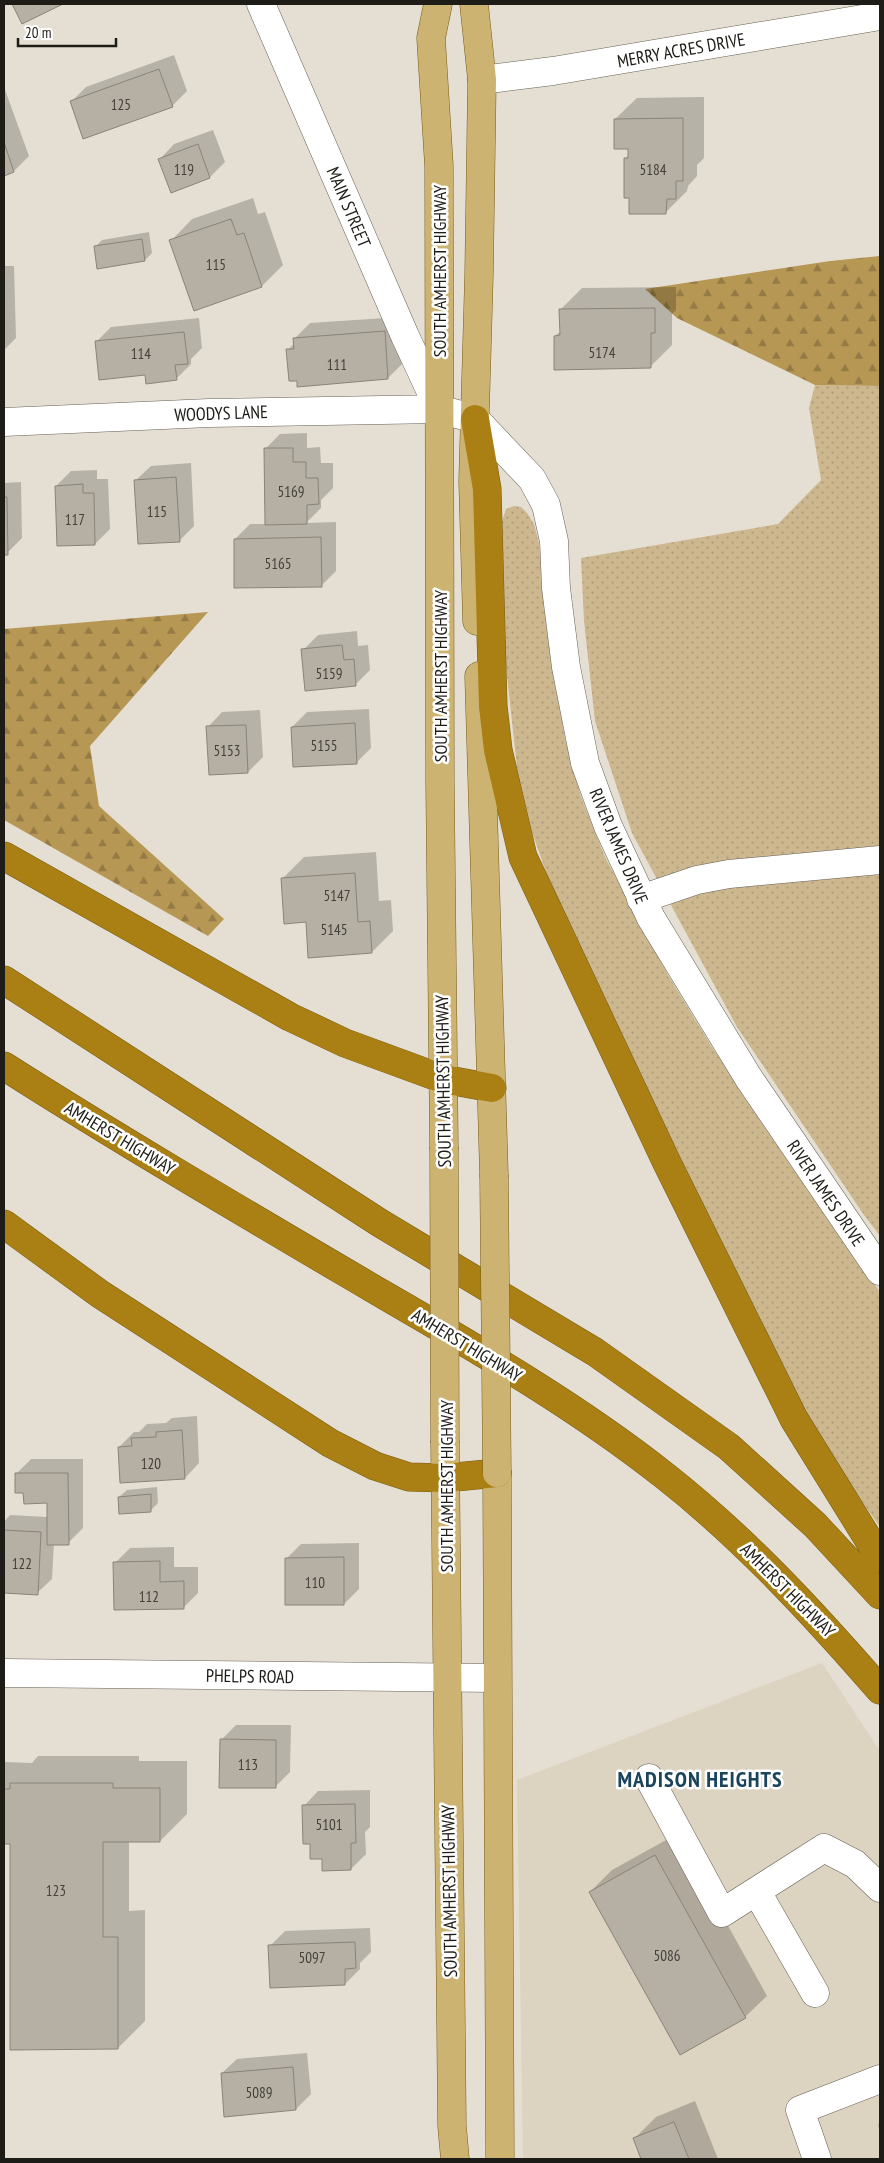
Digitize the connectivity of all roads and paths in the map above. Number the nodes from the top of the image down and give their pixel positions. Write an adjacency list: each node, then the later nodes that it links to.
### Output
1 (261, 4): 6 (street, MAIN STREET)
2 (438, 4): 6 (main road, SOUTH AMHERST HIGHWAY)
3 (474, 4): 5 (main road, SOUTH AMHERST HIGHWAY)
4 (880, 16): 5 (street, MERRY ACRES DRIVE)
5 (482, 80): 7 (main road, SOUTH AMHERST HIGHWAY)
6 (439, 409): 7 (street); 8 (street, WOODYS LANE); 14 (main road, SOUTH AMHERST HIGHWAY)
7 (475, 418): 11 (street, RIVER JAMES DRIVE); 15 (main road, SOUTH AMHERST HIGHWAY); 20 (highway)
8 (4, 422)
9 (4, 856): 14 (highway)
10 (880, 860): 11 (street)
11 (641, 899): 17 (street, RIVER JAMES DRIVE)
12 (4, 980): 21 (highway)
13 (4, 1066): 25 (highway, AMHERST HIGHWAY)
14 (442, 1079): 15 (highway); 19 (main road, SOUTH AMHERST HIGHWAY, bridge)
15 (492, 1088): 18 (main road, SOUTH AMHERST HIGHWAY, bridge)
16 (4, 1224): 19 (highway)
17 (880, 1271)
18 (497, 1472): 19 (highway); 24 (main road, SOUTH AMHERST HIGHWAY)
19 (445, 1478): 23 (main road, SOUTH AMHERST HIGHWAY)
20 (880, 1558)
21 (880, 1595)
22 (4, 1673): 23 (street, PHELPS ROAD)
23 (447, 1678): 24 (street, PHELPS ROAD); 31 (main road, SOUTH AMHERST HIGHWAY)
24 (496, 1678): 32 (main road, SOUTH AMHERST HIGHWAY)
25 (880, 1690)
26 (649, 1778): 28 (street)
27 (880, 1888): 28 (street)
28 (757, 1892): 29 (street)
29 (815, 1993)
30 (880, 2079): 33 (street)
31 (455, 2159)
32 (500, 2159)
33 (817, 2159)

